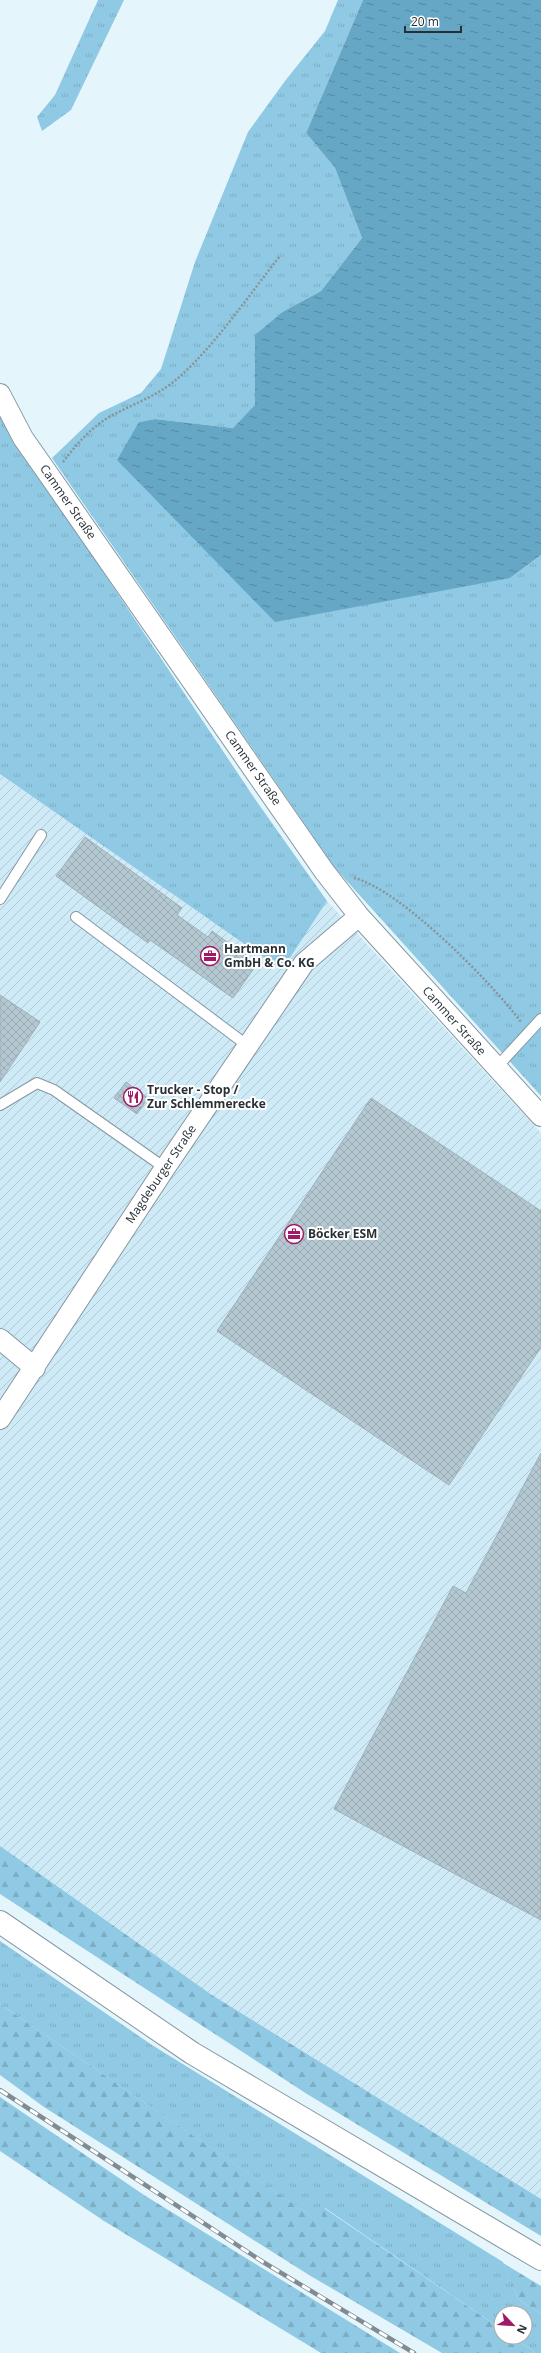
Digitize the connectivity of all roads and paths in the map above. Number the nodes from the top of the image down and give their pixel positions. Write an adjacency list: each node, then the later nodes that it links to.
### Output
1 (280, 256): 3 (path)
2 (0, 394): 3 (street, Cammer Straße)
3 (51, 478): 5 (street, Cammer Straße)
4 (41, 835): 6 (lane)
5 (324, 871): 7 (street, Cammer Straße); 10 (path)
6 (0, 899)
7 (359, 916): 11 (street, Magdeburger Straße); 12 (street, Cammer Straße)
8 (76, 918): 11 (lane)
9 (541, 1019): 10 (lane)
10 (529, 1032): 12 (lane)
11 (248, 1046): 15 (street, Magdeburger Straße)
12 (496, 1068): 14 (street, Cammer Straße)
13 (0, 1105): 15 (lane)
14 (541, 1116)
15 (165, 1168): 17 (street, Magdeburger Straße)
16 (0, 1339): 17 (street)
17 (35, 1368): 18 (street, Magdeburger Straße)
18 (0, 1419)
19 (0, 1922): 20 (main road)
20 (541, 2259)

